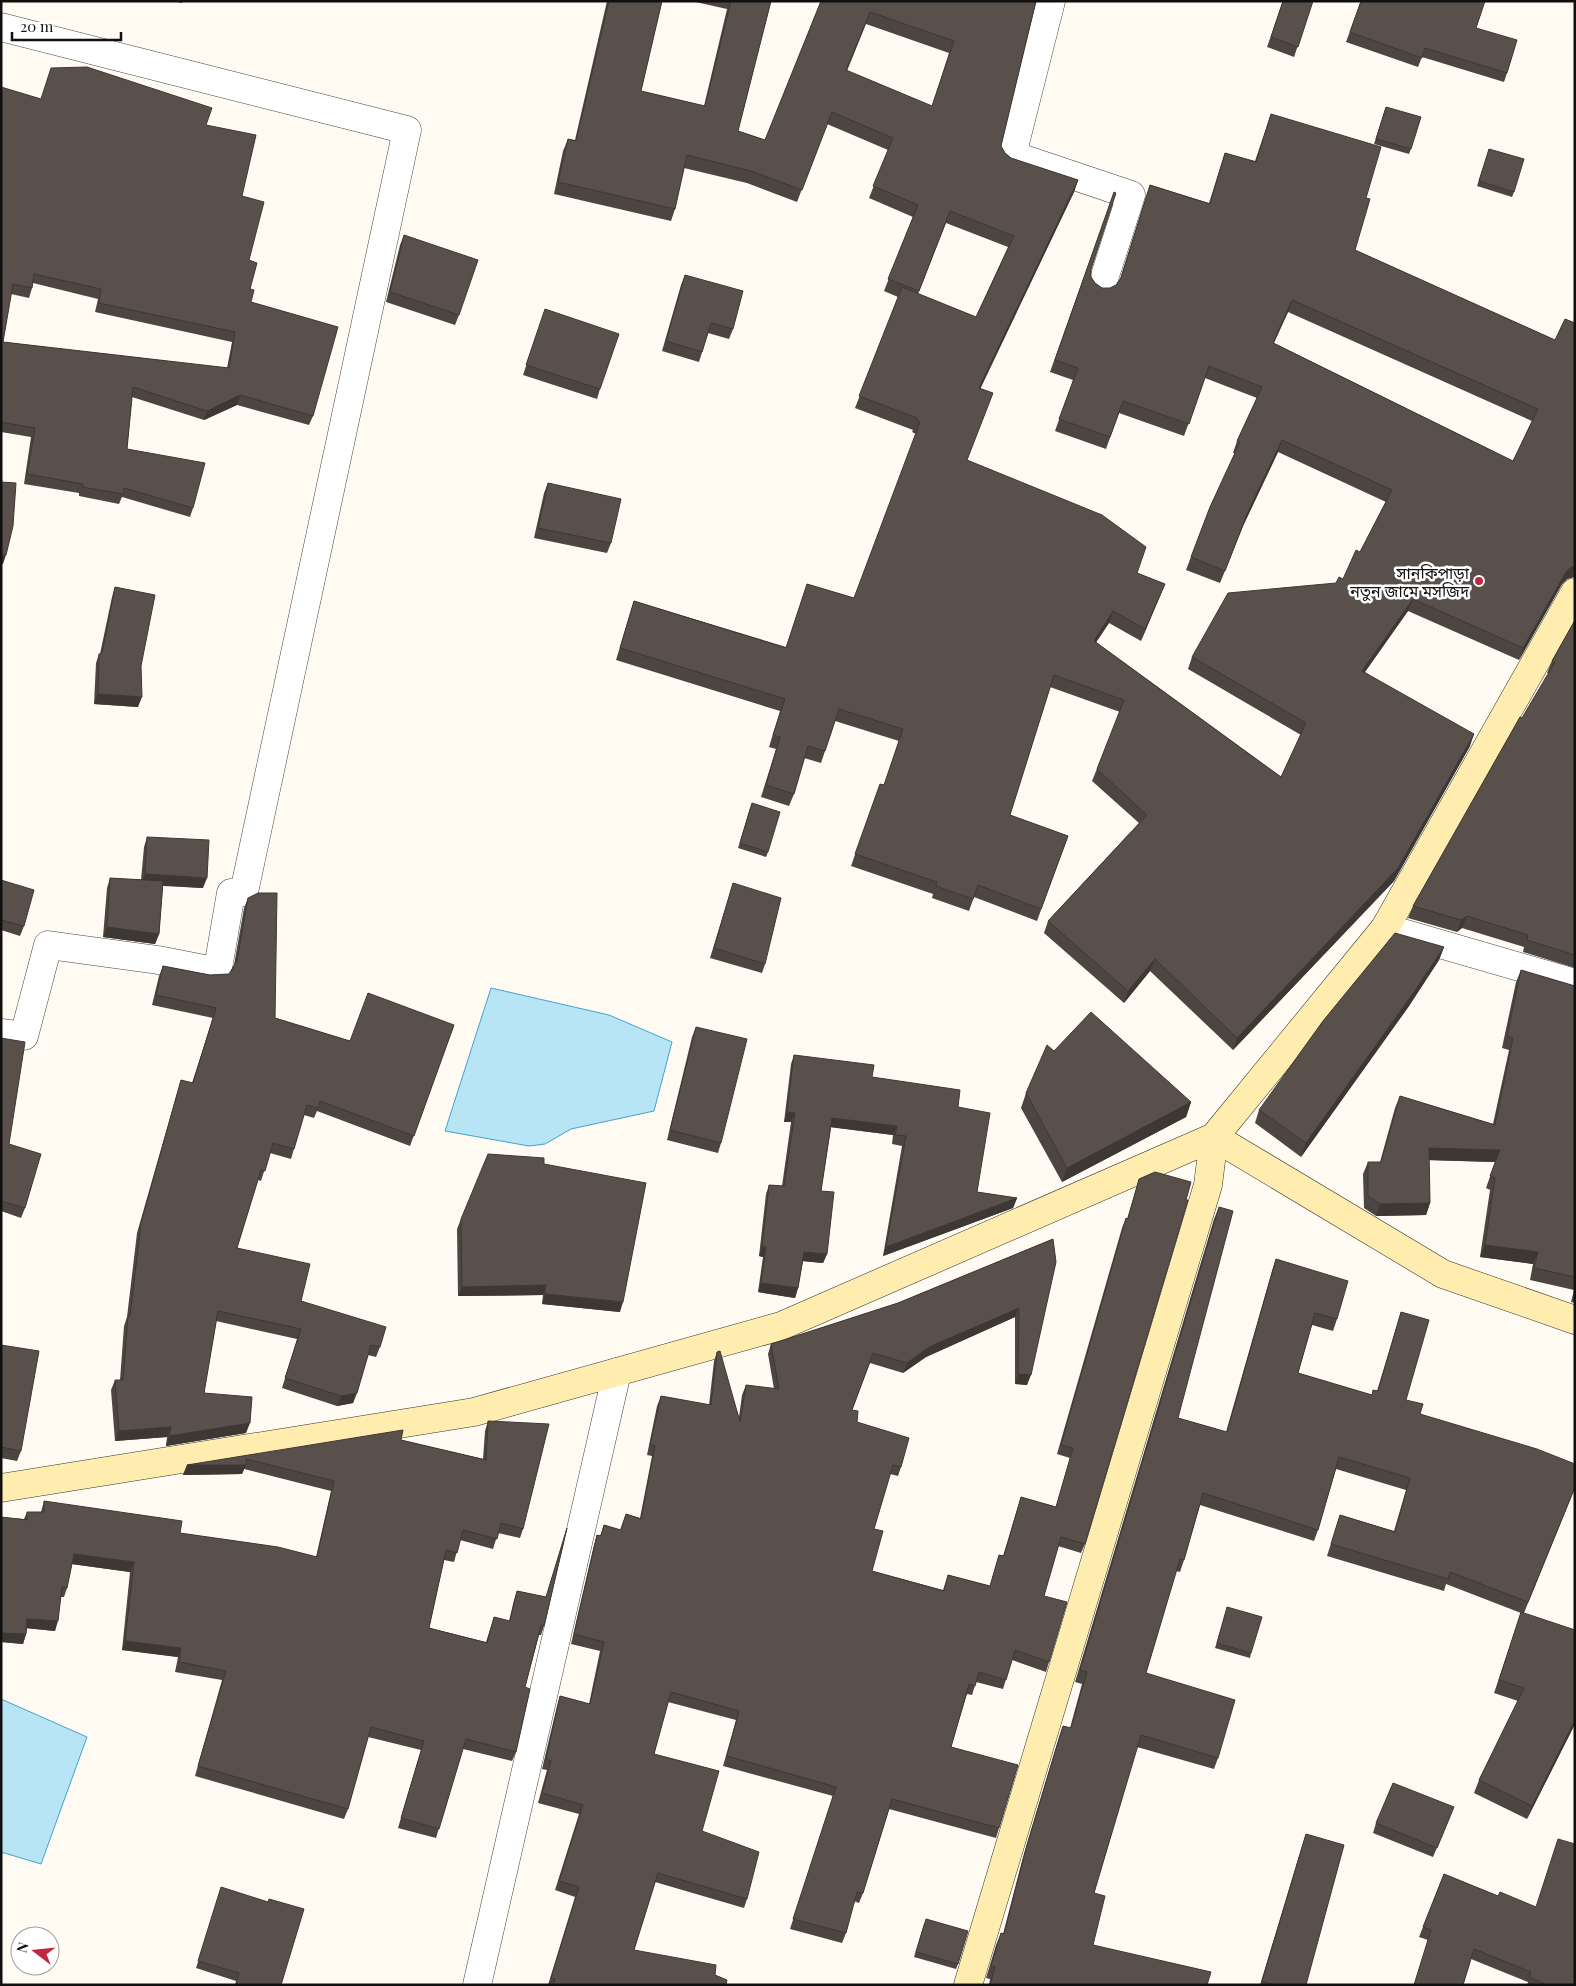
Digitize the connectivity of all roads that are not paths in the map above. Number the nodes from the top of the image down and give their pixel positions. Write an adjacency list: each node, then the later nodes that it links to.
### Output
1 (1051, 1): 3 (street)
2 (1, 27): 7 (street)
3 (1102, 285)
4 (1575, 592): 5 (street)
5 (1385, 928): 6 (street); 8 (street)
6 (1575, 983)
7 (1, 1033)
8 (1214, 1137): 9 (street); 10 (street); 13 (street)
9 (1575, 1320)
10 (617, 1372): 11 (street); 12 (street)
11 (1, 1488)
12 (478, 1985)
13 (968, 1985)

